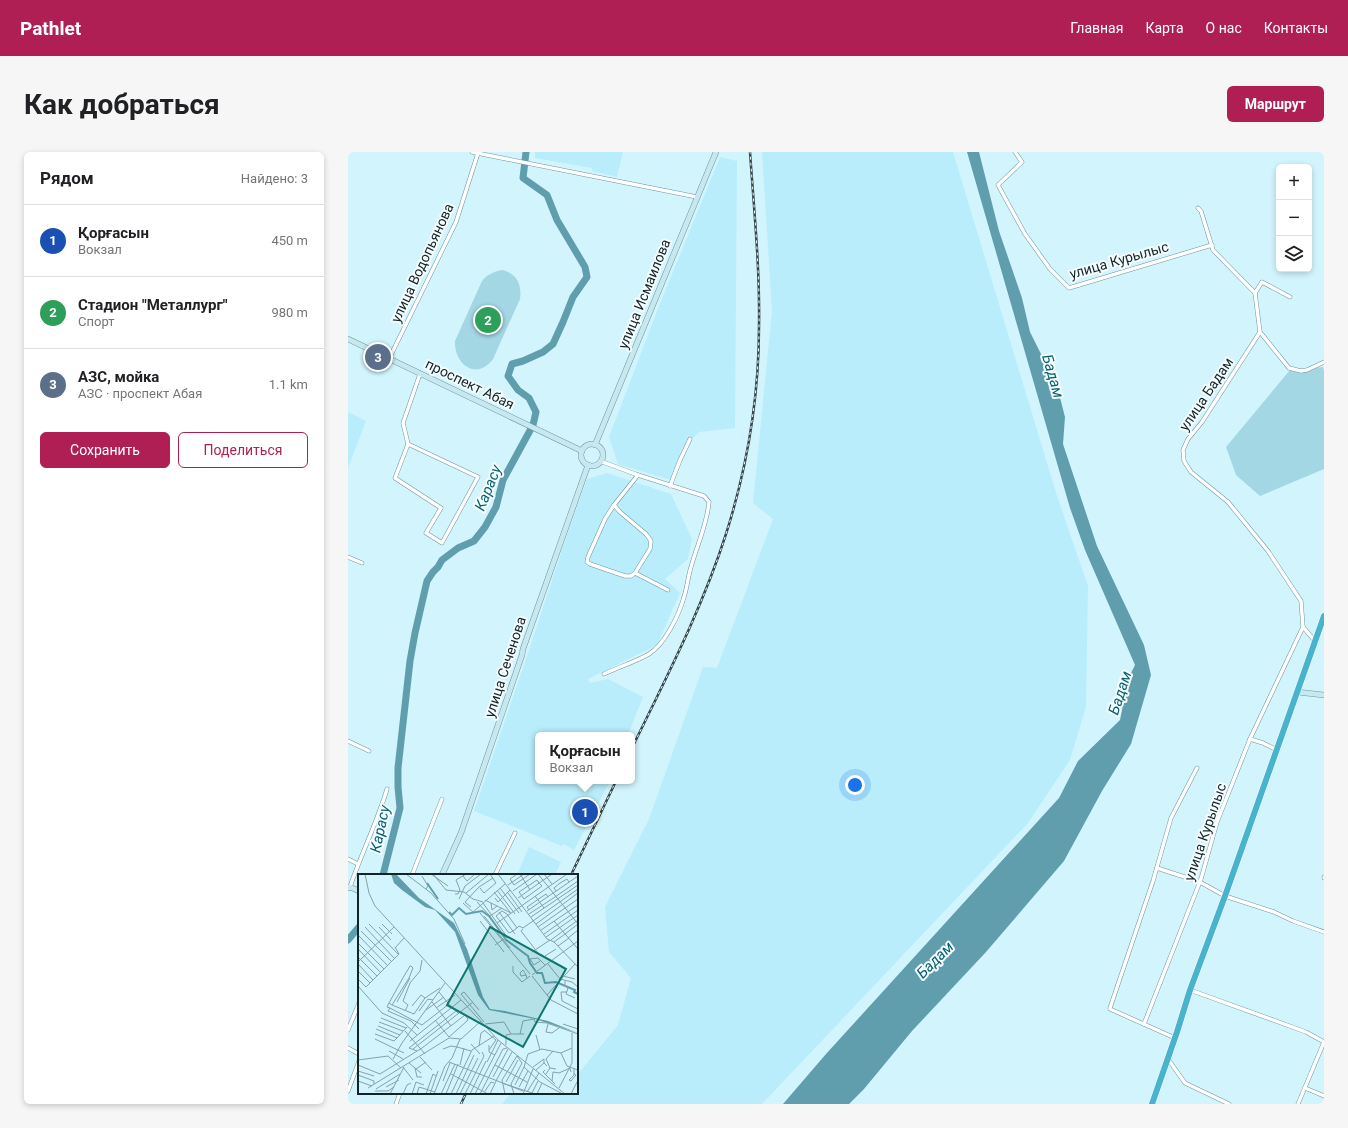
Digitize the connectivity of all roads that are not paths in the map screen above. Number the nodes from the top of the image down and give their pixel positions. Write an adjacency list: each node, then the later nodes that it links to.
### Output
1 (472, 152): 4 (street)
2 (716, 152): 5 (main road, улица Исмаилова)
3 (1015, 152): 7 (street, улица Курылыс)
4 (478, 153): 5 (street); 12 (street, улица Водопьянова)
5 (697, 197): 17 (main road, улица Исмаилова)
6 (1198, 208): 7 (street)
7 (1212, 244): 8 (street)
8 (1255, 293): 9 (street); 10 (street)
9 (1290, 297)
10 (1260, 332): 13 (street); 29 (street, улица Бадам)
11 (348, 339): 12 (main road, проспект Абая)
12 (389, 359): 14 (main road, проспект Абая)
13 (1324, 362)
14 (420, 374): 16 (street); 18 (main road, проспект Абая)
15 (690, 439): 22 (street)
16 (408, 444): 16 (street)
17 (595, 445): 18 (main road); 19 (main road)
18 (582, 451): 20 (main road)
19 (600, 461): 20 (main road); 21 (street)
20 (588, 465): 46 (main road, улица Сеченова)
21 (638, 475): 22 (street); 23 (street)
22 (670, 486): 31 (street)
23 (614, 505): 26 (street); 26 (street)
24 (348, 557): 25 (street)
25 (362, 563)
26 (635, 573): 27 (street)
27 (668, 590)
28 (1324, 616): 30 (highway)
29 (1302, 626): 30 (street); 34 (street, улица Курылыс)
30 (1315, 641): 32 (highway)
31 (604, 674)
32 (1297, 692): 33 (main road); 36 (highway)
33 (1324, 695)
34 (1250, 739): 36 (street); 48 (street, улица Курылыс)
35 (348, 741): 37 (street)
36 (1277, 750): 50 (highway)
37 (369, 751)
38 (1198, 768): 44 (street)
39 (387, 789): 43 (street)
40 (442, 799): 45 (street)
41 (514, 833): 47 (street)
42 (348, 860): 43 (street)
43 (358, 864): 49 (street)
44 (1157, 868): 48 (street); 54 (street)
45 (412, 874)
46 (442, 874)
47 (495, 874)
48 (1200, 882): 50 (street); 54 (street, улица Курылыс)
49 (349, 887)
50 (1225, 896): 51 (street); 52 (highway)
51 (1324, 932)
52 (1190, 990): 56 (highway); 57 (street)
53 (358, 1005): 55 (street)
54 (1144, 1024): 56 (street)
55 (348, 1030)
56 (1175, 1038): 60 (highway)
57 (1324, 1042): 62 (street)
58 (348, 1048): 59 (street)
59 (358, 1053)
60 (1168, 1059): 67 (highway); 68 (street)
61 (358, 1064): 63 (street)
62 (1305, 1088): 65 (street); 69 (street)
63 (348, 1091)
64 (400, 1094): 66 (street)
65 (1324, 1096)
66 (396, 1104)
67 (1152, 1104)
68 (1229, 1104)
69 (1298, 1104)

